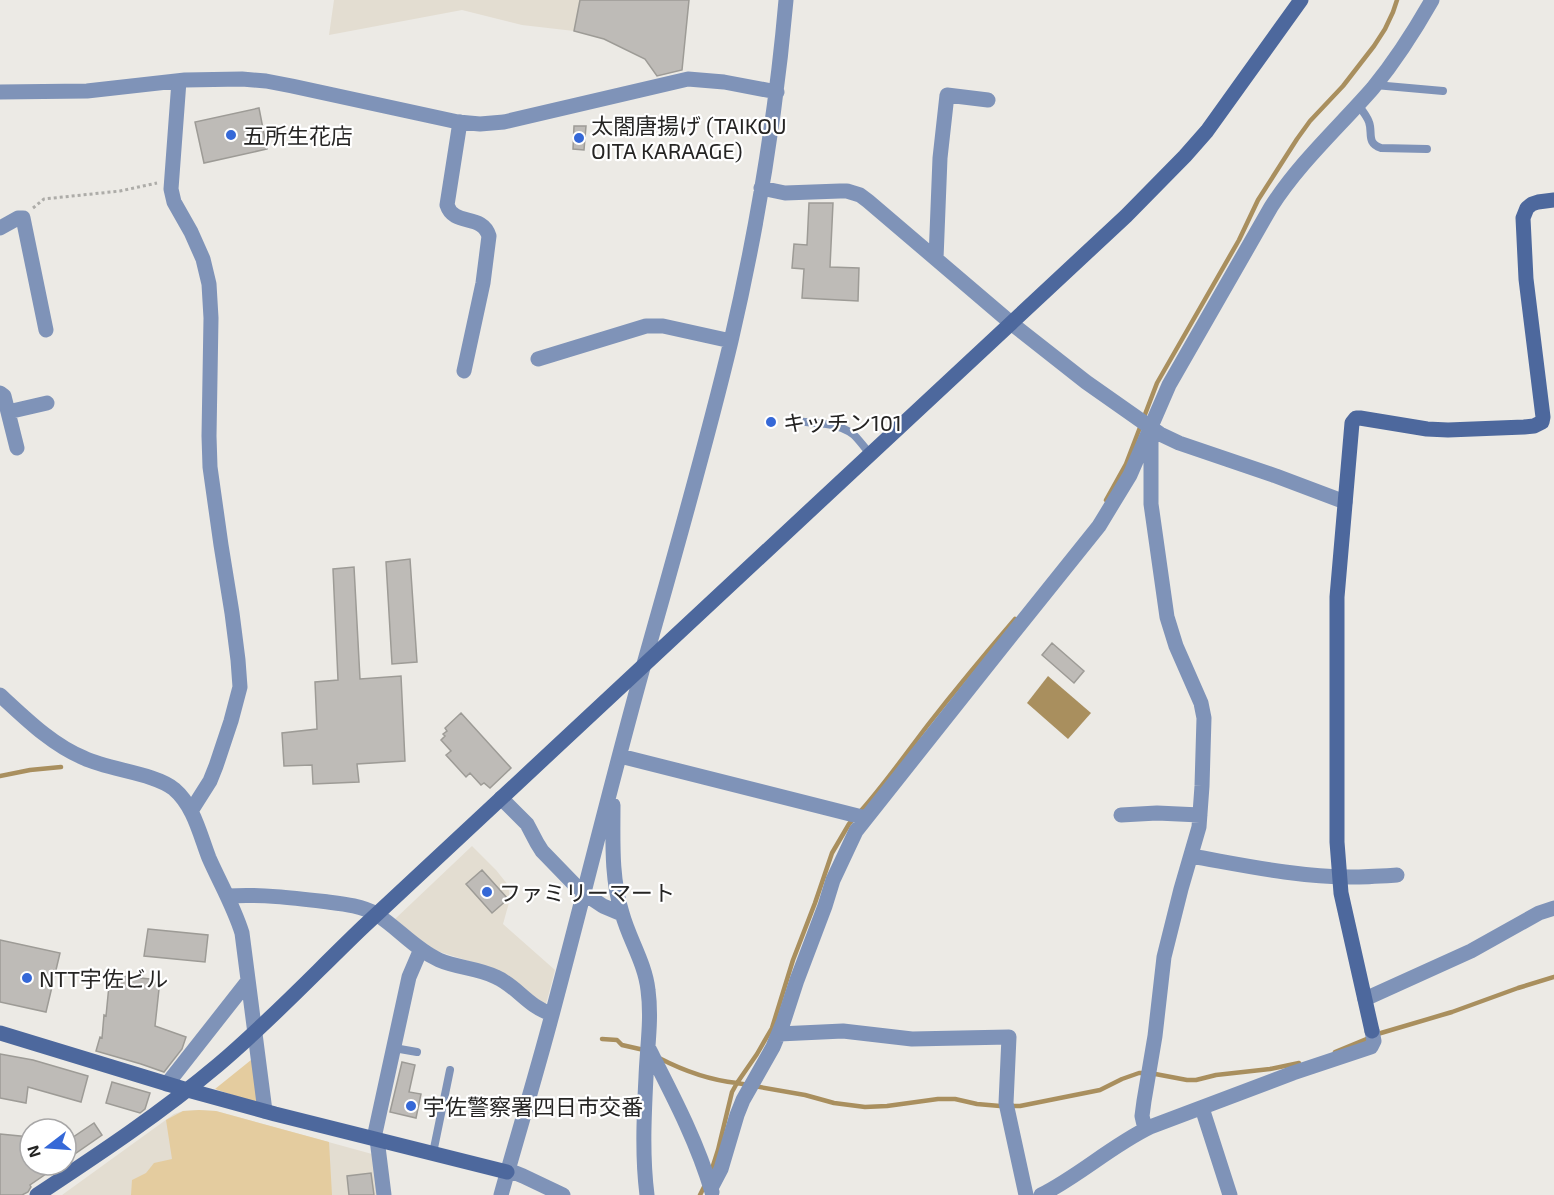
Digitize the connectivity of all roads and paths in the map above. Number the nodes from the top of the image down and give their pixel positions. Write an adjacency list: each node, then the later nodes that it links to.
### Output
1 (786, 0): 8 (street)
2 (1301, 0): 19 (street)
3 (1432, 0): 5 (street)
4 (178, 81): 7 (street); 11 (street); 13 (street)
5 (1375, 85): 6 (lane); 10 (street)
6 (1443, 91)
7 (0, 92)
8 (777, 92): 11 (street); 14 (street)
9 (988, 100): 18 (street)
10 (1358, 105): 12 (lane); 28 (street)
11 (460, 122): 23 (street)
12 (1427, 149)
13 (171, 182): 16 (path); 37 (street)
14 (761, 188): 18 (street); 21 (street)
15 (1554, 200): 31 (street)
16 (23, 218): 17 (street); 20 (street)
17 (0, 228)
18 (936, 260): 19 (street)
19 (1011, 323): 28 (street); 30 (street)
20 (46, 330)
21 (731, 341): 22 (street); 32 (street)
22 (538, 359)
23 (464, 371)
24 (0, 393): 26 (street)
25 (47, 403): 26 (street)
26 (8, 412): 29 (street)
27 (794, 420): 30 (lane)
28 (1146, 424): 31 (street); 39 (street); 40 (street)
29 (17, 448)
30 (870, 454): 32 (street)
31 (1345, 502): 43 (street)
32 (643, 665): 34 (street); 36 (street)
33 (0, 695): 37 (street)
34 (620, 756): 35 (street); 40 (street)
35 (614, 780): 44 (street); 48 (street)
36 (501, 798): 44 (street); 47 (street)
37 (191, 810): 45 (street)
38 (1121, 815): 39 (street)
39 (1200, 815): 41 (street)
40 (866, 818): 55 (street)
41 (1191, 856): 43 (street); 64 (street)
42 (1396, 875): 43 (street)
43 (1339, 877): 51 (street)
44 (584, 893): 48 (street); 52 (street)
45 (228, 896): 47 (street); 50 (street)
46 (1554, 908): 51 (street)
47 (376, 914): 49 (street); 54 (street)
48 (622, 914): 56 (street)
49 (421, 949): 52 (street); 57 (street)
50 (248, 981): 54 (street); 60 (street)
51 (1365, 999): 62 (street)
52 (552, 1014): 67 (street)
53 (0, 1033): 60 (street)
54 (255, 1033): 61 (street); 63 (street)
55 (779, 1034): 68 (street); 74 (street)
56 (648, 1047): 68 (street); 73 (street)
57 (394, 1048): 58 (lane); 65 (street)
58 (417, 1052)
59 (450, 1070): 66 (lane)
60 (167, 1084): 61 (street)
61 (187, 1090): 63 (street); 69 (street)
62 (1202, 1108): 64 (street); 76 (street)
63 (265, 1111): 65 (street)
64 (1145, 1129): 75 (street)
65 (375, 1139): 66 (street); 70 (street)
66 (433, 1153): 67 (street)
67 (508, 1171): 71 (street); 72 (street)
68 (712, 1192)
69 (37, 1195)
70 (384, 1195)
71 (501, 1195)
72 (563, 1195)
73 (647, 1195)
74 (1026, 1195)
75 (1041, 1195)
76 (1230, 1195)

